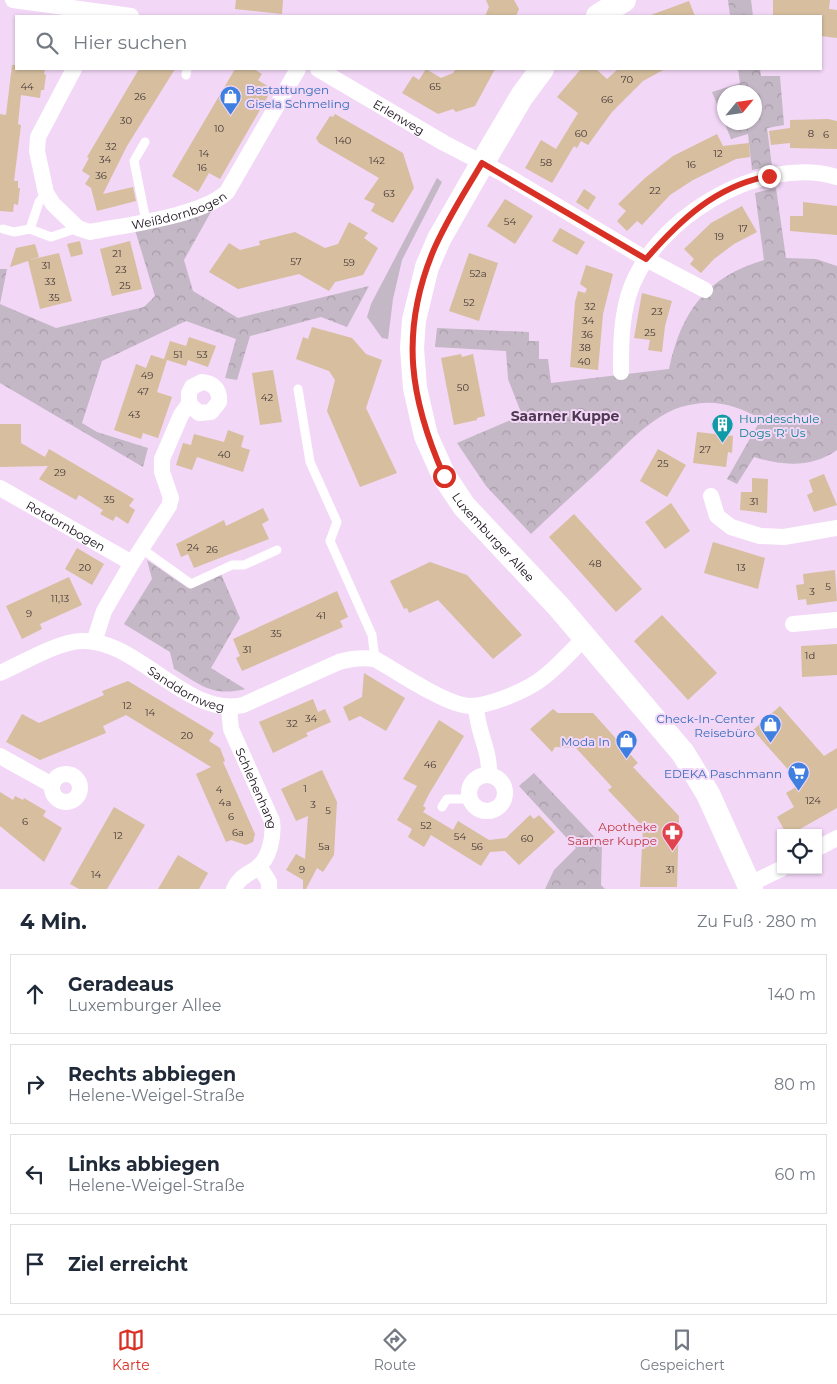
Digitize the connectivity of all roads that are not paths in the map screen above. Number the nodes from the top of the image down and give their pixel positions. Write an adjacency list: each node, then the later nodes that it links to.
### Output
1 (13, 0): 3 (street)
2 (624, 0): 6 (street)
3 (61, 3): 4 (street)
4 (91, 14): 5 (street)
5 (111, 15)
6 (600, 15)
7 (73, 70): 14 (street)
8 (297, 70): 15 (street, Weißdornbogen)
9 (320, 70): 12 (street, Erlenweg)
10 (541, 70): 12 (street, Luxemburger Allee)
11 (146, 142): 15 (lane)
12 (482, 163): 19 (street, Erlenweg); 32 (street, Luxemburger Allee)
13 (837, 176): 19 (street)
14 (46, 193): 16 (street); 18 (lane)
15 (146, 221): 16 (street, Weißdornbogen)
16 (78, 228): 18 (lane, Weißdornbogen)
17 (3, 229): 18 (lane, Weißdornbogen)
18 (30, 229)
19 (646, 259): 20 (street, Erlenweg); 21 (street)
20 (705, 290)
21 (622, 372)
22 (298, 389): 34 (lane)
23 (190, 404): 27 (street)
24 (0, 488): 29 (street, Rotdornbogen)
25 (711, 496): 26 (street)
26 (837, 528)
27 (142, 549): 28 (lane); 29 (street)
28 (277, 550)
29 (132, 563): 33 (street)
30 (837, 620): 31 (street)
31 (793, 624)
32 (585, 638): 36 (street, Sanddornweg); 47 (street, Luxemburger Allee)
33 (94, 642): 35 (street, Sanddornweg); 37 (street, Sanddornweg)
34 (375, 659): 36 (street, Sanddornweg); 37 (street, Sanddornweg)
35 (0, 673)
36 (476, 706): 39 (street)
37 (229, 708): 45 (street, Schlehenhang)
38 (0, 756): 40 (street)
39 (489, 775): 41 (street); 41 (street)
40 (52, 785)
41 (470, 799): 42 (lane)
42 (442, 807)
43 (837, 838): 44 (street)
44 (822, 846)
45 (259, 866): 48 (street, Schlehenhang); 49 (street)
46 (777, 871): 47 (street, Luxemburger Allee)
47 (751, 886)
48 (234, 889)
49 (269, 889)

